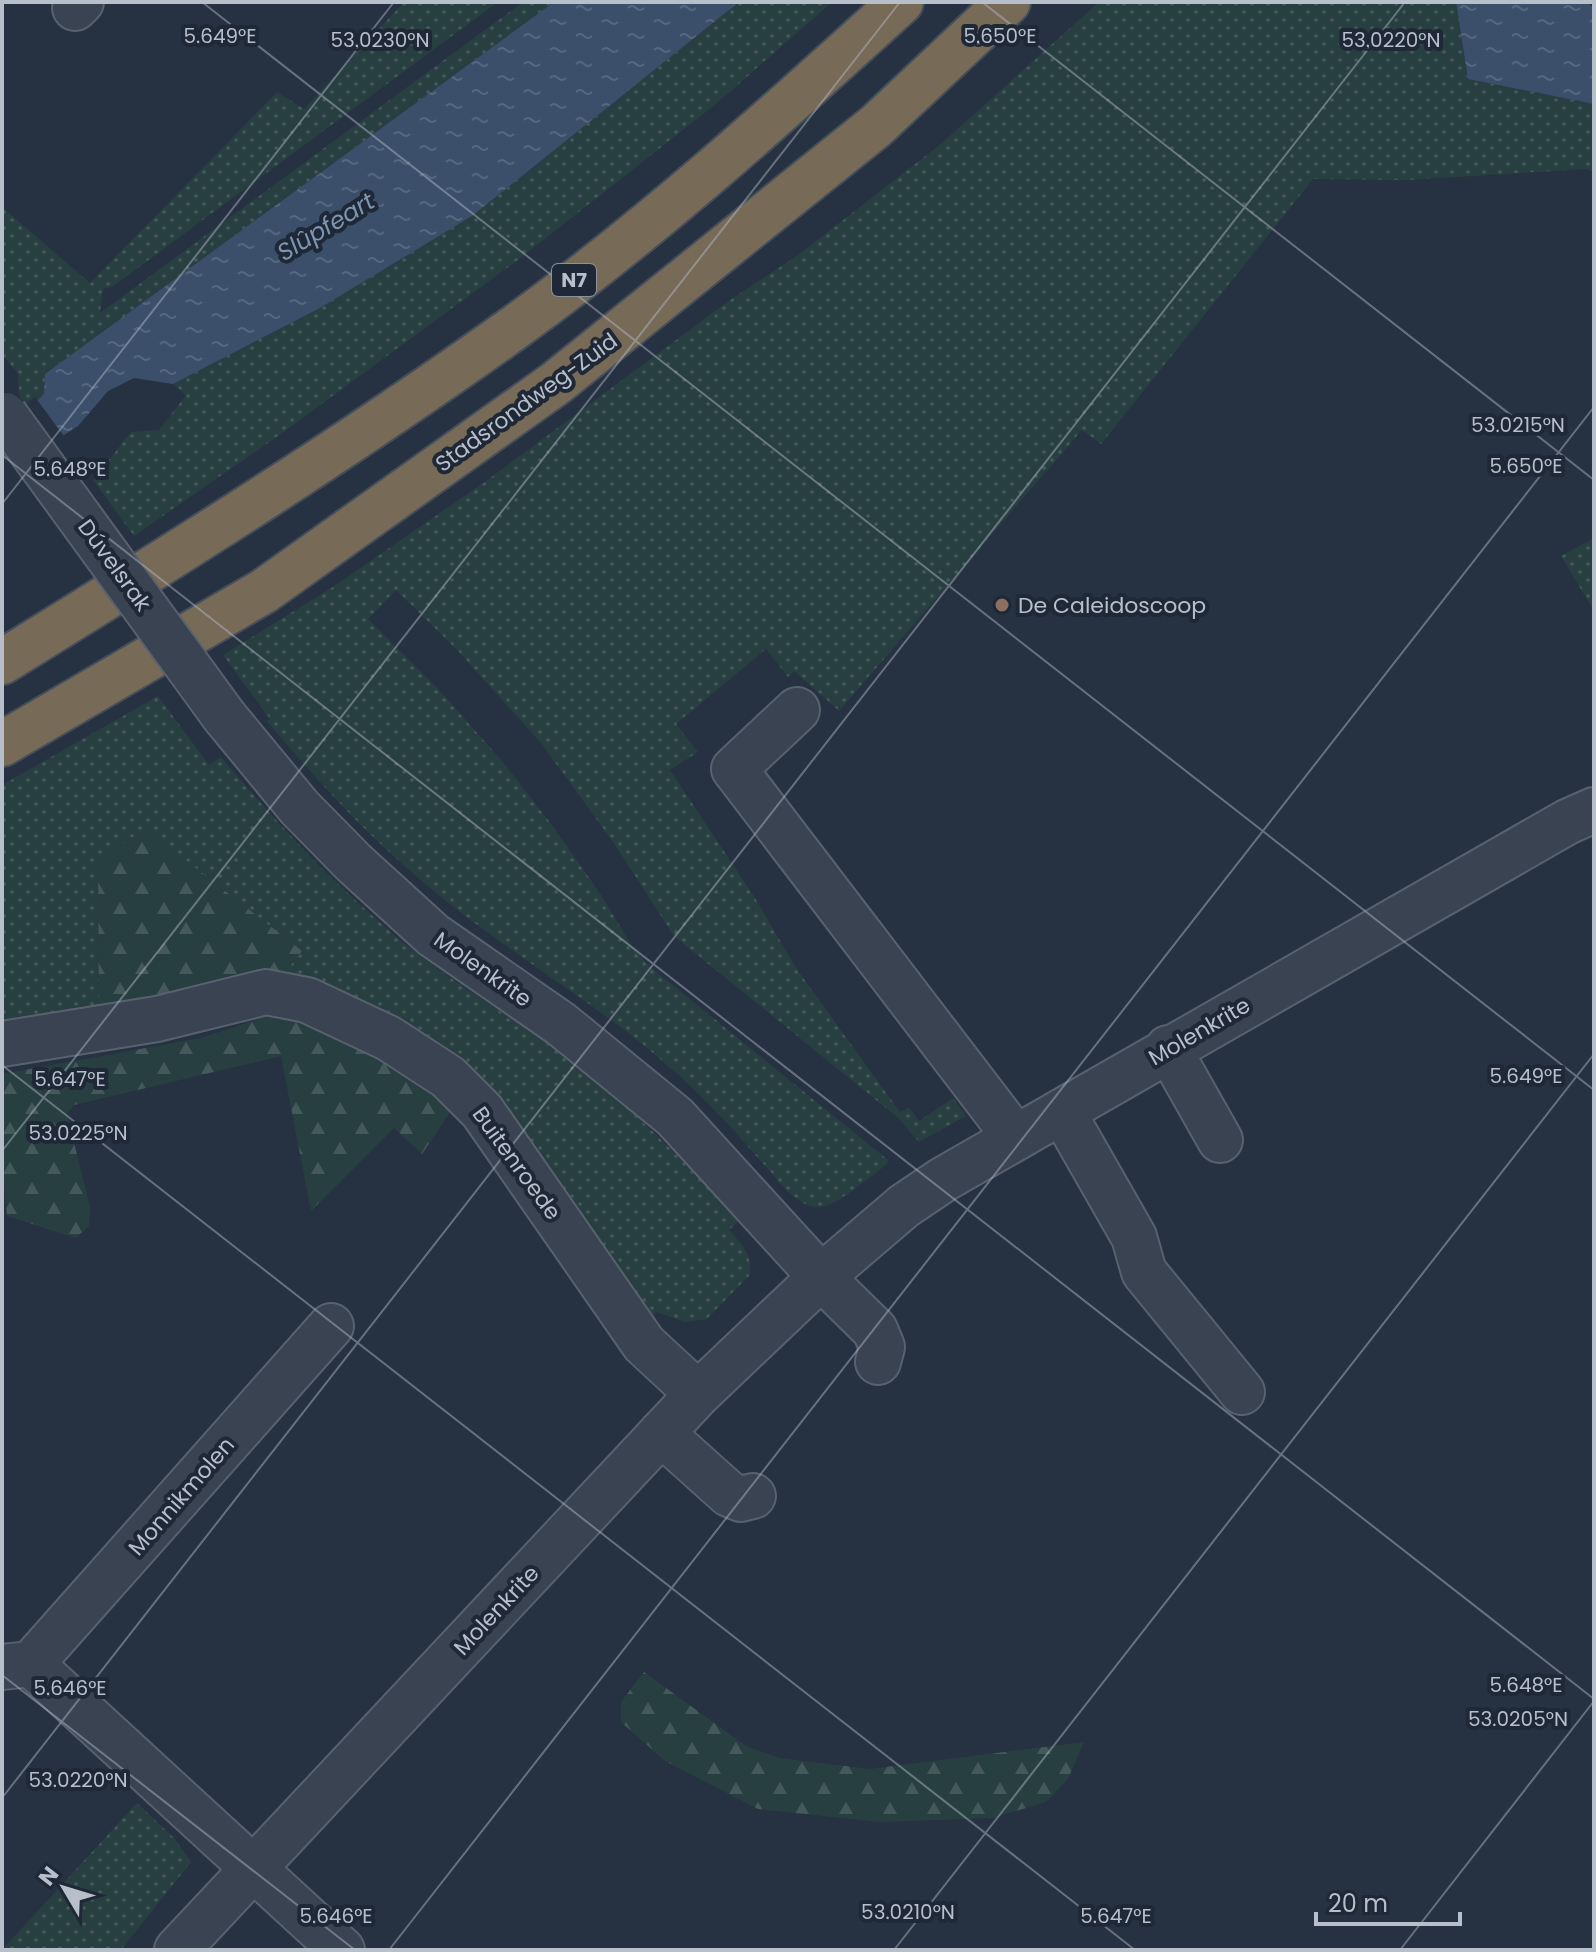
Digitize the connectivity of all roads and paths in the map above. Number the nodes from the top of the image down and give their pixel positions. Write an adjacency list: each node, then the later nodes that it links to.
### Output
1 (901, 2): 4 (highway, N7)
2 (1008, 2): 7 (highway, Stadsrondweg-Zuid)
3 (4, 413): 6 (street, Dúvelsrak, bridge)
4 (2, 662)
5 (797, 710): 12 (street)
6 (224, 716): 14 (street, Molenkrite)
7 (2, 744)
8 (1594, 810): 10 (street, Molenkrite)
9 (2, 1044): 18 (street, Buitenroede)
10 (1168, 1048): 11 (street, Molenkrite); 13 (street)
11 (1062, 1111): 12 (street, Molenkrite); 17 (street)
12 (1016, 1138): 14 (street, Molenkrite)
13 (1220, 1140)
14 (821, 1277): 16 (street); 18 (street, Molenkrite)
15 (331, 1326): 21 (street, Monnikmolen)
16 (878, 1362)
17 (1242, 1392)
18 (698, 1394): 19 (street, Molenkrite)
19 (661, 1433): 20 (street); 22 (street, Molenkrite)
20 (753, 1496)
21 (16, 1665): 22 (street, Monnikmolen)
22 (256, 1869): 23 (street, Molenkrite); 24 (street, Monnikmolen)
23 (177, 1950)
24 (342, 1950)

